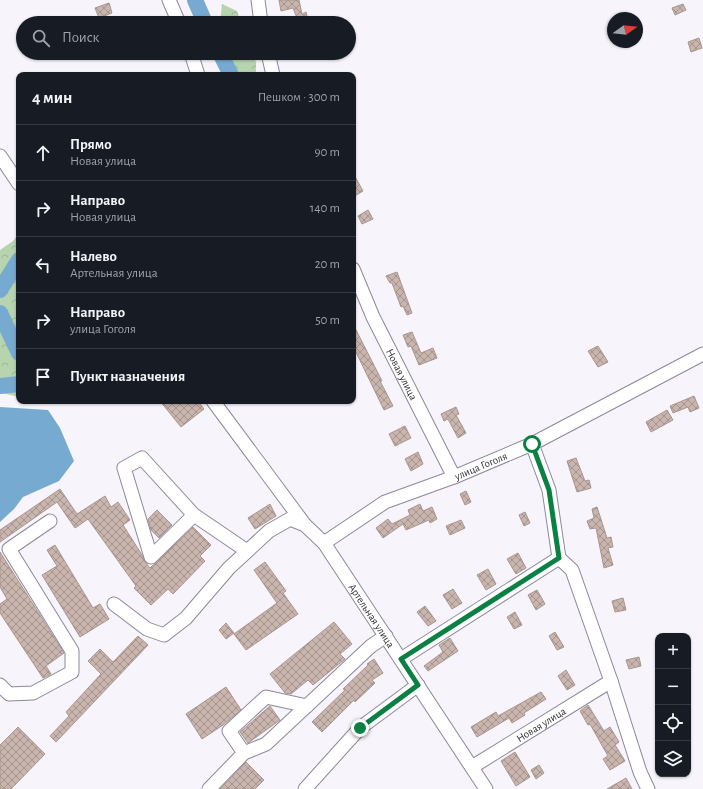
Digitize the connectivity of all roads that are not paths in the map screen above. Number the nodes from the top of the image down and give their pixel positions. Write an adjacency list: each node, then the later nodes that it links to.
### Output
1 (169, 0): 3 (street)
2 (258, 0): 4 (street)
3 (176, 16)
4 (260, 16)
5 (193, 60): 7 (street)
6 (270, 60): 8 (street)
7 (197, 72)
8 (272, 72)
9 (0, 156): 10 (street)
10 (16, 180)
11 (356, 276): 15 (street, Новая улица)
12 (703, 354): 14 (street, улица Гоголя)
13 (215, 404): 18 (street, Артельная улица)
14 (532, 444): 15 (street, улица Гоголя); 21 (street)
15 (454, 478): 19 (street, улица Гоголя)
16 (194, 515): 16 (street); 20 (street)
17 (50, 521): 26 (street)
18 (304, 525): 19 (street, Артельная улица); 20 (street)
19 (324, 543): 23 (street, Артельная улица)
20 (248, 551): 22 (street)
21 (559, 558): 24 (street); 25 (street)
22 (114, 604)
23 (386, 636): 24 (street, Артельная улица); 28 (street)
24 (401, 659): 27 (street, Артельная улица)
25 (610, 681): 30 (street, Новая улица); 34 (street)
26 (0, 685)
27 (418, 685): 30 (street, Артельная улица); 32 (street)
28 (307, 706): 29 (street); 29 (street)
29 (244, 753): 31 (street)
30 (472, 767): 33 (street, Артельная улица)
31 (209, 789)
32 (305, 789)
33 (486, 789)
34 (648, 789)

